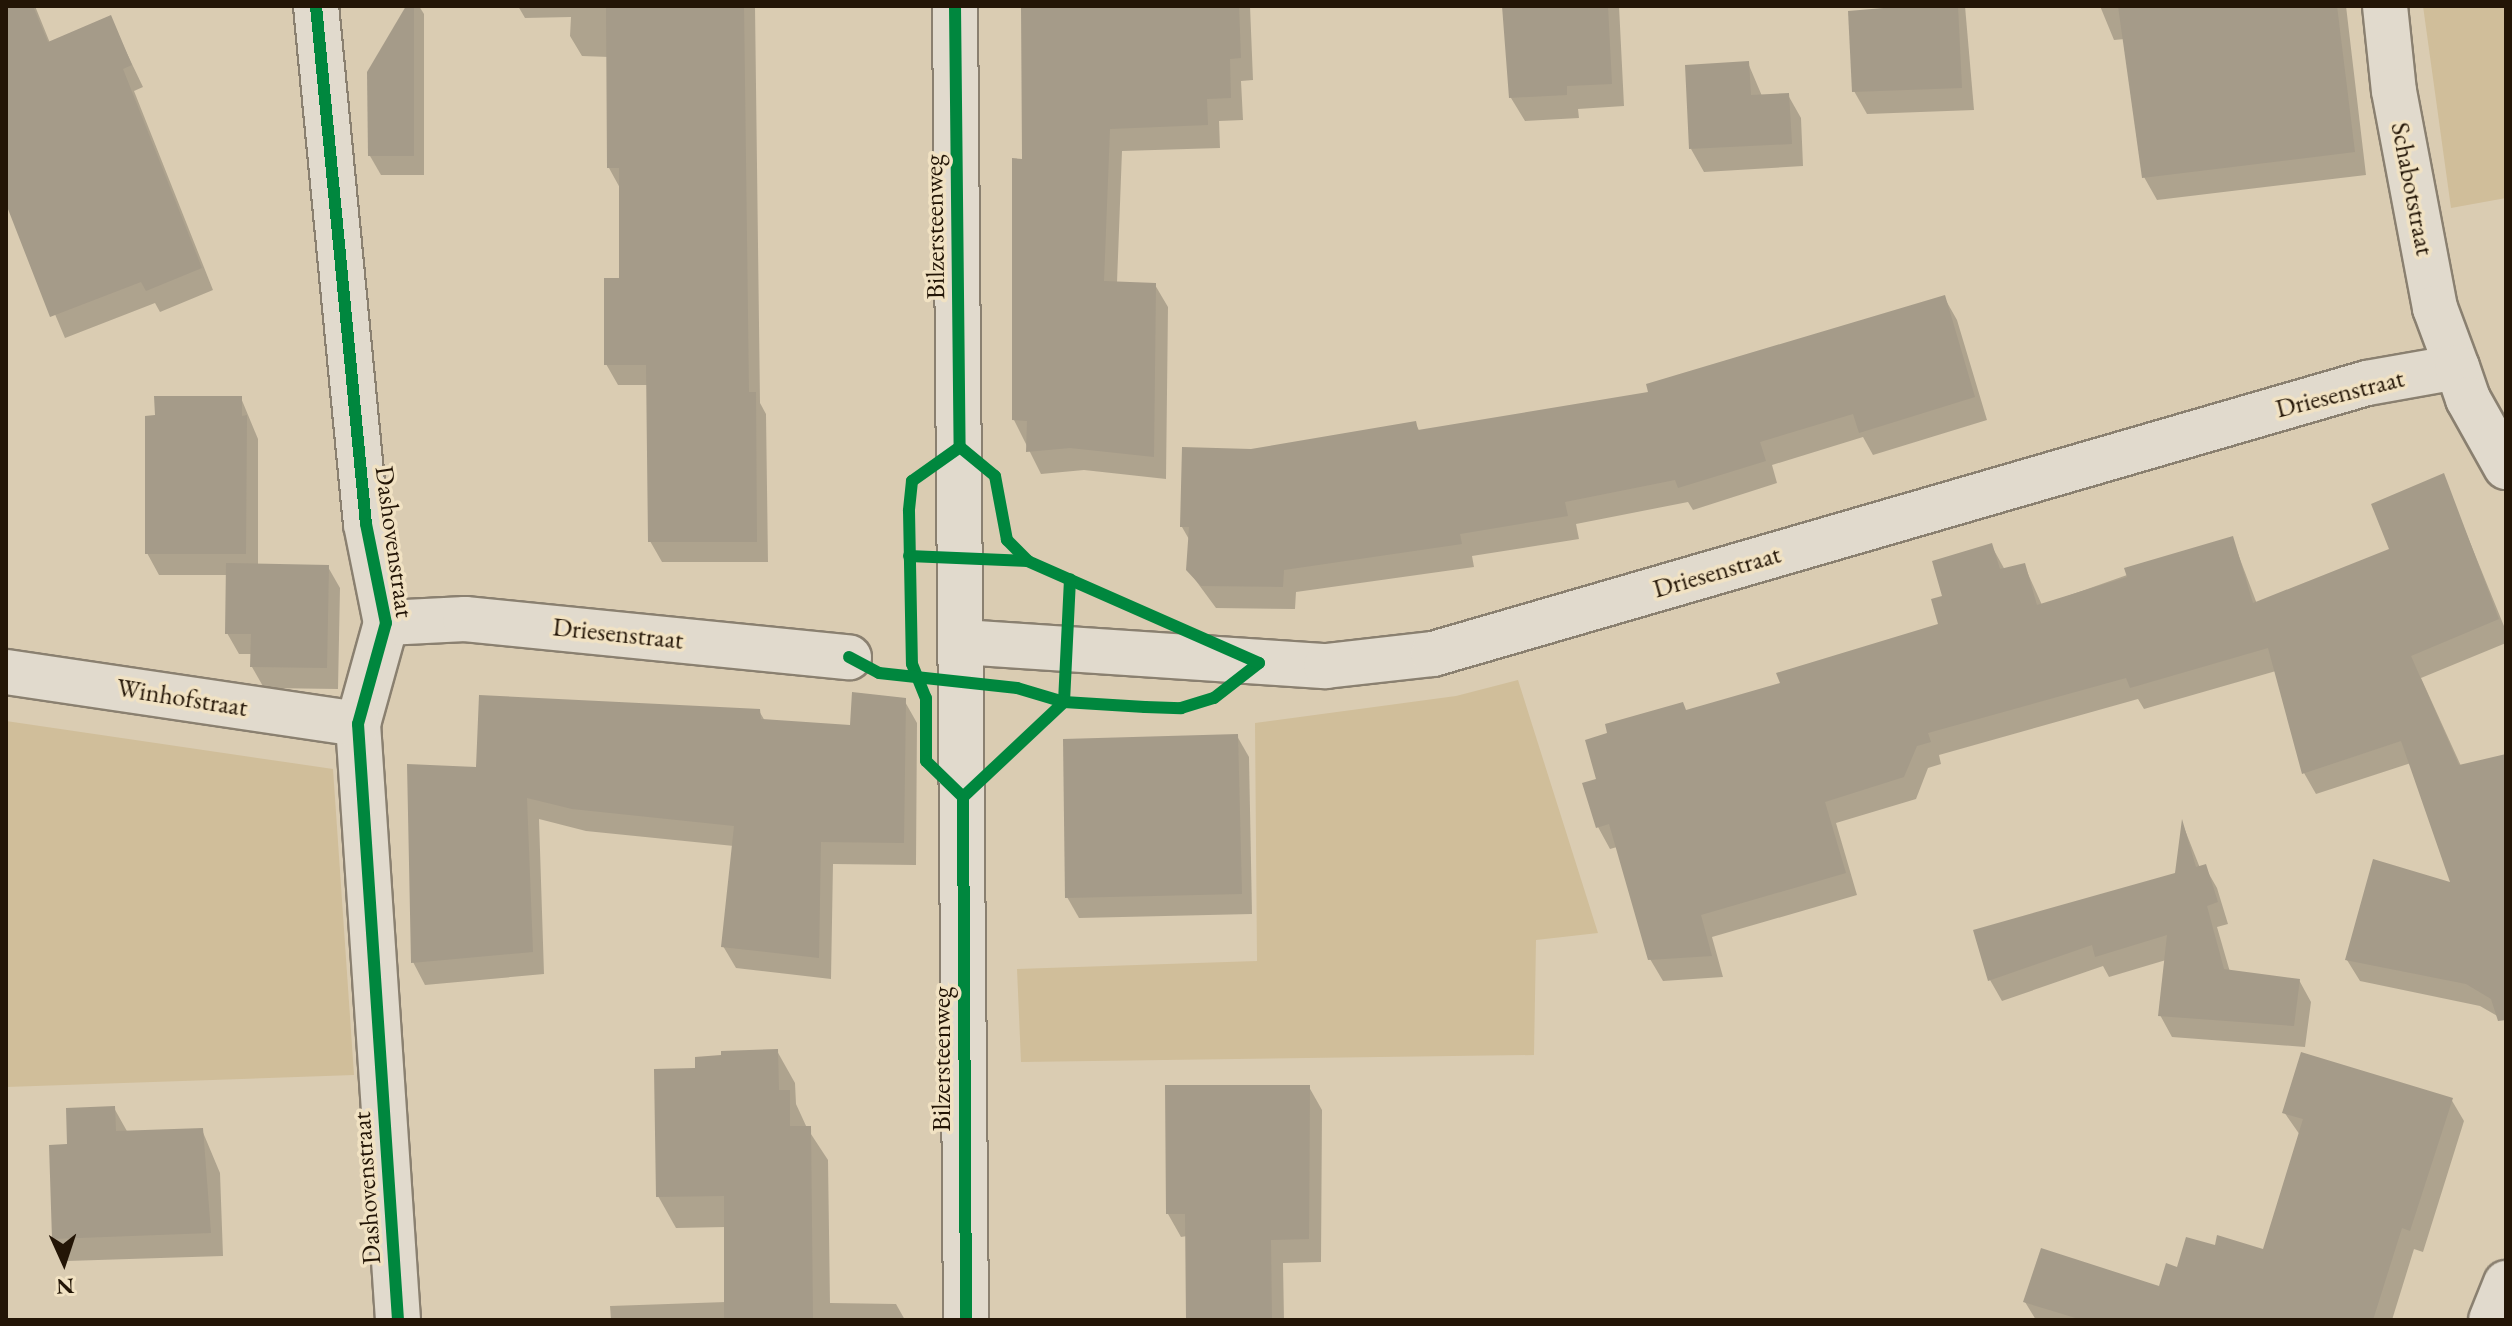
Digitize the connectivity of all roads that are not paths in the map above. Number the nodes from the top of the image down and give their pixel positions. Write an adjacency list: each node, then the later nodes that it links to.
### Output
1 (316, 6): 6 (street, Dashovenstraat)
2 (955, 6): 7 (street, Bilzersteenweg)
3 (2385, 6): 4 (street, Schabotstraat)
4 (2457, 367): 5 (street, Schabotstraat); 7 (street, Driesenstraat)
5 (2506, 467)
6 (386, 623): 8 (street, Driesenstraat); 10 (street, Dashovenstraat)
7 (962, 642): 13 (street, Bilzersteenweg)
8 (849, 657)
9 (7, 669): 10 (street, Winhofstraat)
10 (358, 724): 12 (street, Dashovenstraat)
11 (2506, 1283): 14 (street)
12 (398, 1320)
13 (966, 1320)
14 (2491, 1320)

